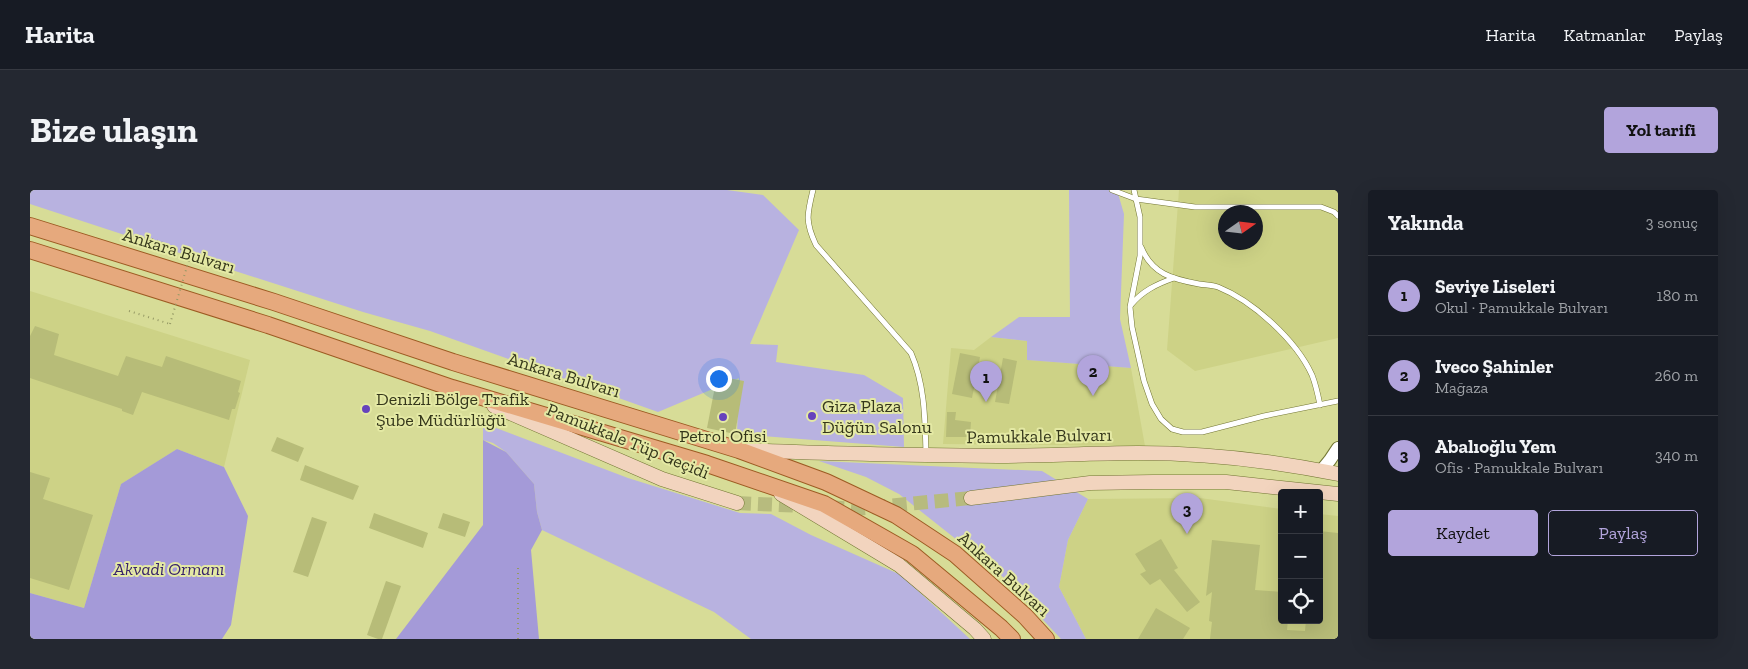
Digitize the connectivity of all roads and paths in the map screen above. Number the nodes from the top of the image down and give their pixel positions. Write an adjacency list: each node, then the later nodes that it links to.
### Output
1 (813, 190): 18 (lane)
2 (1112, 190): 4 (lane)
3 (1134, 190): 4 (lane)
4 (1136, 198): 5 (lane); 8 (lane)
5 (1338, 216)
6 (30, 226): 17 (main road, Ankara Bulvarı)
7 (152, 240): 12 (path, bridge)
8 (1140, 244): 10 (lane); 11 (lane)
9 (30, 250): 13 (main road)
10 (1174, 278): 11 (lane); 15 (lane)
11 (1130, 307): 15 (lane)
12 (129, 311)
13 (452, 388): 21 (main road); 24 (main road, Pamukkale Tüp Geçidi)
14 (1338, 401): 15 (lane)
15 (1320, 405)
16 (1338, 448): 19 (street)
17 (739, 450): 18 (main road, Pamukkale Bulvarı); 29 (main road, Ankara Bulvarı)
18 (926, 455): 19 (main road, Pamukkale Bulvarı)
19 (1320, 470): 20 (main road, Pamukkale Bulvarı)
20 (1338, 474)
21 (761, 482): 27 (main road); 28 (main road)
22 (1338, 494): 23 (main road)
23 (971, 498)
24 (737, 503)
25 (518, 566): 26 (path)
26 (518, 639)
27 (984, 639)
28 (1012, 639)
29 (1046, 639)

